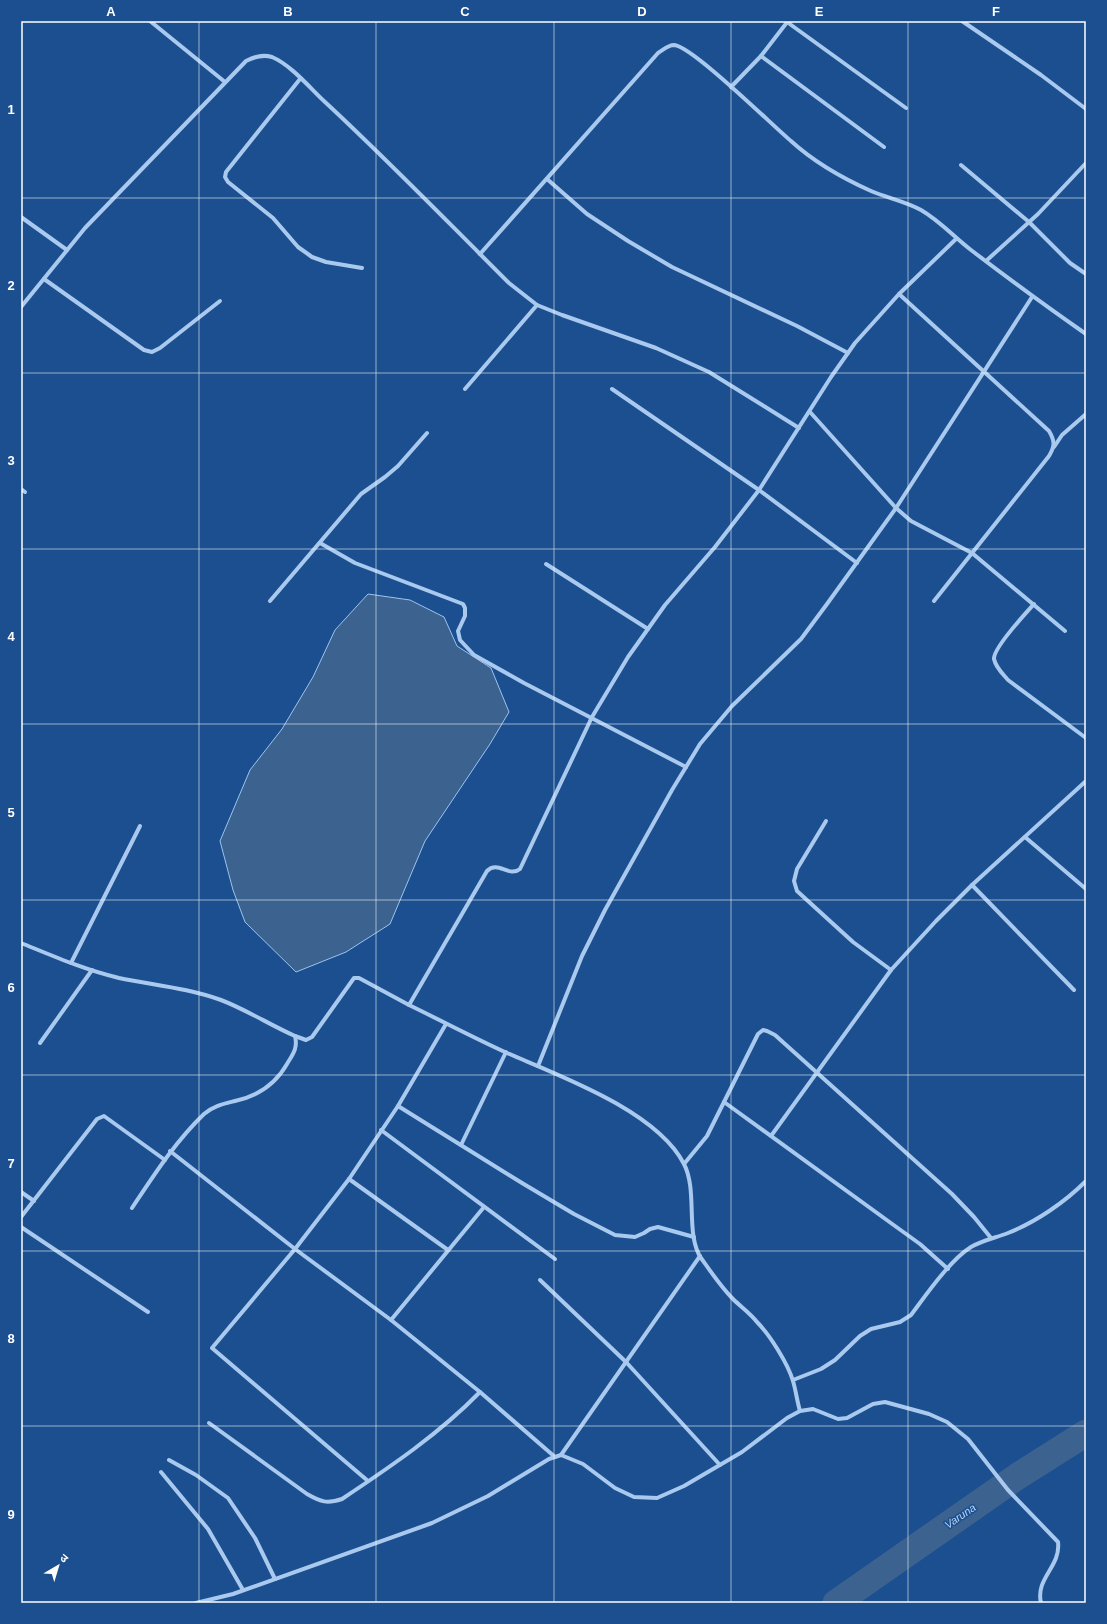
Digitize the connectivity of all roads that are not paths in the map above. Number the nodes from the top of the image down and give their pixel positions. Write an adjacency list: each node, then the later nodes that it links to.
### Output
1 (150, 21): 6 (street)
2 (962, 21): 9 (street)
3 (788, 22): 4 (street); 8 (street)
4 (761, 56): 7 (street); 10 (street)
5 (300, 79): 6 (street); 18 (street); 20 (street)
6 (225, 82): 17 (street)
7 (731, 87): 13 (street); 16 (street)
8 (906, 108)
9 (1086, 109)
10 (884, 147)
11 (1086, 163): 15 (street)
12 (961, 165): 15 (street)
13 (547, 179): 18 (street); 29 (street)
14 (21, 217): 17 (street)
15 (1029, 222): 19 (street); 21 (street)
16 (956, 239): 19 (street); 23 (street)
17 (68, 250): 22 (street)
18 (480, 254): 26 (street)
19 (986, 261): 24 (street)
20 (362, 268)
21 (1086, 274)
22 (44, 279): 25 (street); 27 (street)
23 (899, 294): 29 (street); 30 (street)
24 (1032, 297): 28 (street); 30 (street)
25 (220, 301)
26 (537, 305): 31 (street); 35 (street)
27 (21, 307)
28 (1086, 334)
29 (848, 353): 33 (street)
30 (984, 372): 37 (street); 39 (street)
31 (465, 389)
32 (612, 389): 38 (street)
33 (810, 412): 35 (street); 39 (street)
34 (1086, 414): 37 (street)
35 (799, 428): 38 (street)
36 (427, 433): 40 (street)
37 (1054, 447): 41 (street)
38 (759, 490): 42 (street); 47 (street)
39 (896, 508): 41 (street); 42 (street)
40 (320, 543): 44 (street); 49 (street)
41 (972, 552): 45 (street); 46 (street)
42 (856, 563): 51 (street)
43 (546, 564): 47 (street)
44 (270, 601)
45 (934, 601)
46 (1034, 604): 48 (street); 50 (street)
47 (648, 629): 49 (street)
48 (1065, 631)
49 (592, 717): 51 (street); 63 (street)
50 (1086, 738)
51 (686, 767): 68 (street)
52 (1086, 781): 55 (street)
53 (826, 821): 61 (street)
54 (140, 826): 59 (street)
55 (1025, 837): 56 (street); 57 (street)
56 (972, 885): 61 (street); 62 (street)
57 (1086, 889)
58 (21, 943): 59 (street)
59 (71, 963): 60 (street)
60 (92, 970): 65 (street); 66 (street)
61 (892, 970): 69 (street)
62 (1074, 990)
63 (409, 1005): 64 (street); 65 (street)
64 (446, 1024): 67 (street); 71 (street)
65 (295, 1036): 75 (street)
66 (40, 1044)
67 (506, 1052): 68 (street); 74 (street)
68 (538, 1066): 77 (street)
69 (817, 1073): 70 (street); 73 (street); 87 (street)
70 (724, 1102): 73 (street); 77 (street)
71 (398, 1106): 72 (street); 74 (street)
72 (381, 1130): 78 (street); 82 (street)
73 (771, 1136): 92 (street)
74 (462, 1145): 86 (street)
75 (170, 1151): 76 (street); 88 (street)
76 (165, 1160): 81 (street); 83 (street)
77 (684, 1164): 86 (street)
78 (349, 1179): 88 (street); 89 (street)
79 (1086, 1180): 87 (street)
80 (21, 1192): 81 (street)
81 (34, 1201): 84 (street)
82 (484, 1207): 89 (street); 91 (street)
83 (132, 1208)
84 (21, 1217)
85 (21, 1227): 94 (street)
86 (694, 1236): 90 (street)
87 (991, 1238): 92 (street)
88 (296, 1249): 95 (street); 106 (street)
89 (448, 1250): 95 (street)
90 (700, 1256): 96 (street); 97 (street)
91 (555, 1260)
92 (948, 1269): 97 (street)
93 (540, 1280): 96 (street)
94 (148, 1312)
95 (391, 1320): 98 (street)
96 (626, 1362): 101 (street); 104 (street)
97 (793, 1380): 99 (street)
98 (480, 1392): 102 (street); 106 (street)
99 (800, 1411): 104 (street); 110 (street)
100 (209, 1423): 106 (street)
101 (560, 1455): 102 (street); 104 (street)
102 (555, 1457): 107 (street)
103 (169, 1460): 107 (street)
104 (720, 1465)
105 (161, 1472): 108 (street)
106 (368, 1481)
107 (275, 1579): 108 (street)
108 (242, 1590): 109 (street)
109 (196, 1603)
110 (1041, 1603)

